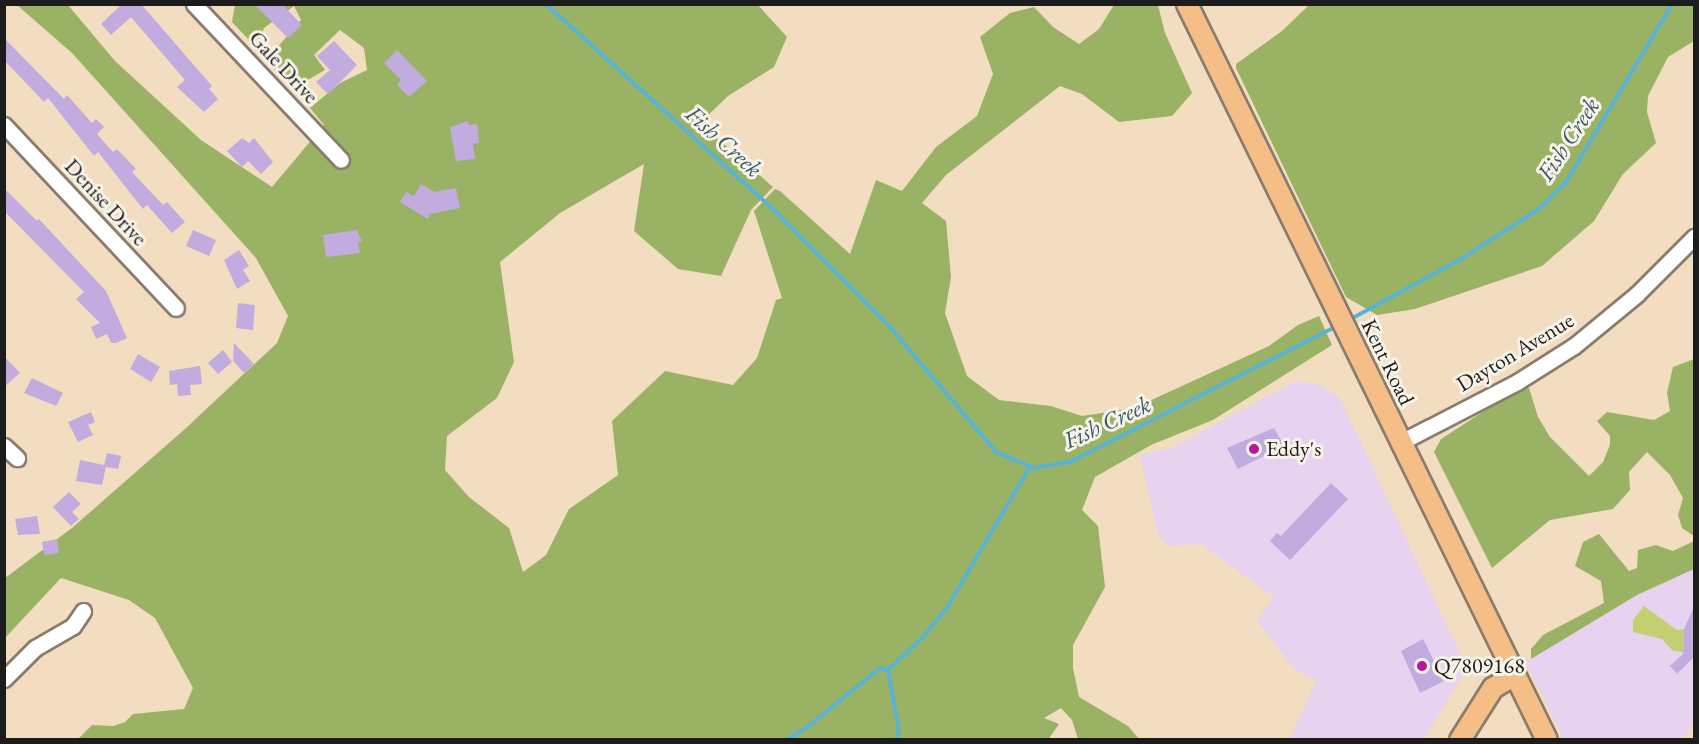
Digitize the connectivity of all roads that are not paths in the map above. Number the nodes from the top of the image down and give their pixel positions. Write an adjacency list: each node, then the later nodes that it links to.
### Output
1 (194, 4): 4 (street, Gale Drive)
2 (1187, 4): 7 (main road, Kent Road)
3 (4, 125): 6 (street, Denise Drive)
4 (341, 160)
5 (1695, 237): 7 (street, Dayton Avenue)
6 (176, 308)
7 (1401, 442): 11 (main road, Kent Road)
8 (4, 446): 9 (street)
9 (17, 458)
10 (83, 611): 12 (street)
11 (1515, 675): 13 (main road); 14 (main road, Kent Road)
12 (4, 679)
13 (1461, 740)
14 (1546, 740)

